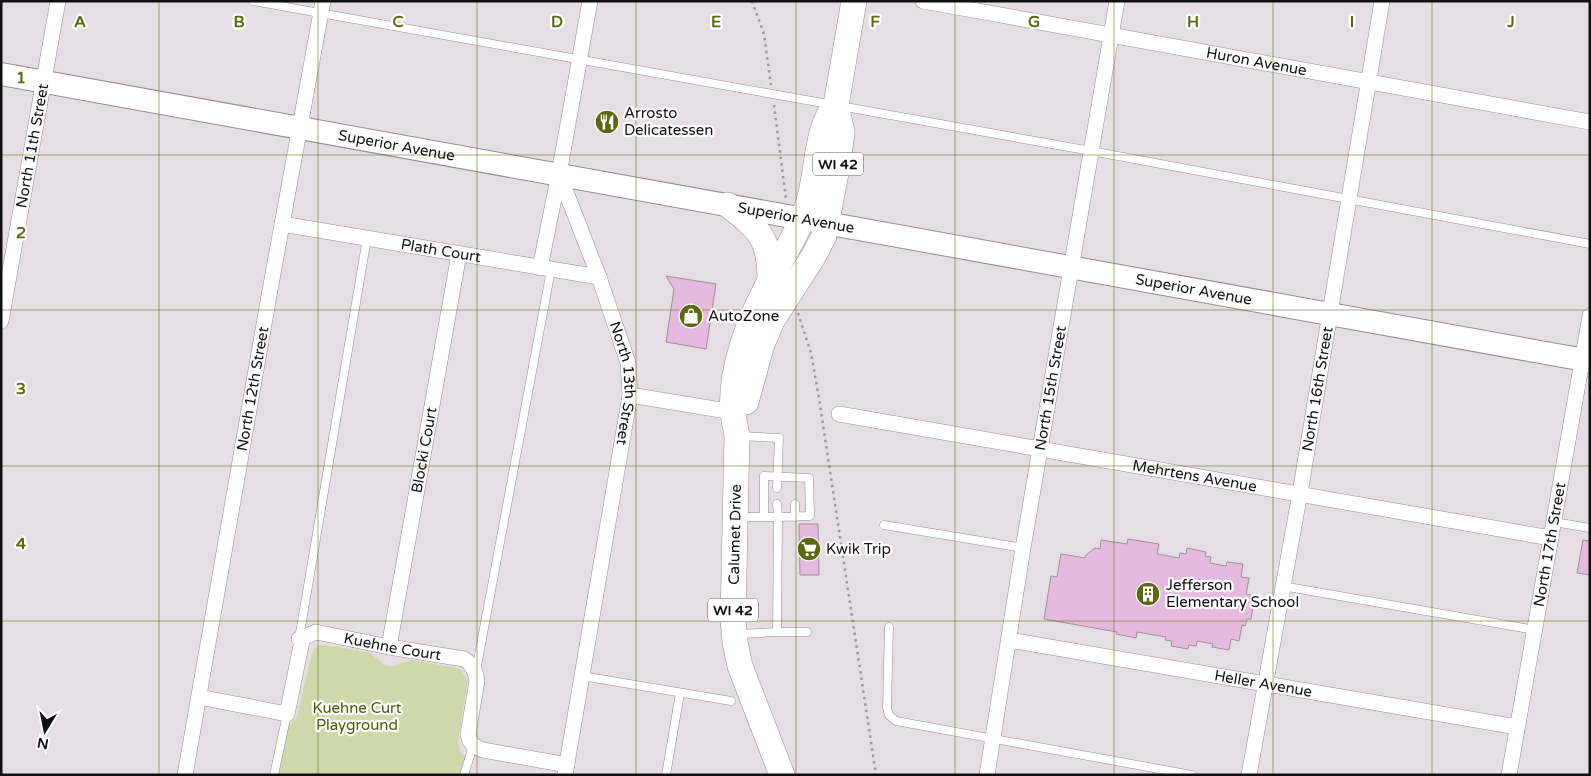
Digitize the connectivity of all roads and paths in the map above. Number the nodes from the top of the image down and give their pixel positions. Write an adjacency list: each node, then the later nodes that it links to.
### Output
1 (58, 1): 13 (street, North 11th Street)
2 (252, 1): 9 (lane)
3 (590, 1): 11 (street)
4 (752, 1): 15 (path)
5 (854, 1): 16 (main road, WI 42)
6 (923, 1): 10 (street, Huron Avenue)
7 (1117, 1): 10 (street, North 15th Street)
8 (1382, 1): 14 (street, North 16th Street)
9 (322, 7): 11 (lane); 18 (street, North 12th Street)
10 (1112, 35): 14 (street, Huron Avenue); 19 (street, North 15th Street)
11 (579, 60): 15 (lane); 20 (street)
12 (1, 74): 13 (street, Superior Avenue)
13 (44, 81): 18 (street, Superior Avenue); 36 (street, North 11th Street)
14 (1368, 82): 17 (street, Huron Avenue); 21 (street, North 16th Street)
15 (772, 94): 16 (lane); 23 (path)
16 (836, 105): 19 (lane); 23 (main road, WI 42); 24 (main road, WI 42)
17 (1590, 122)
18 (300, 127): 20 (street, Superior Avenue); 25 (street, North 12th Street)
19 (1091, 151): 21 (lane); 29 (street, North 15th Street)
20 (559, 174): 22 (street, Superior Avenue); 30 (street); 31 (street, North 13th Street)
21 (1348, 200): 27 (lane); 34 (street, North 16th Street)
22 (728, 205): 23 (street, Superior Avenue); 32 (main road)
23 (793, 217): 24 (street, Superior Avenue); 32 (main road, WI 42)
24 (827, 223): 29 (street, Superior Avenue); 40 (main road, WI 42)
25 (282, 224): 26 (street, Plath Court); 71 (street, North 12th Street)
26 (367, 238): 28 (street, Plath Court); 64 (lane)
27 (1590, 244)
28 (459, 254): 30 (street, Plath Court); 66 (street, Blocki Court)
29 (1071, 267): 34 (street, Superior Avenue); 41 (street, North 15th Street)
30 (546, 269): 31 (street, Plath Court); 67 (lane)
31 (599, 277): 38 (street, North 13th Street)
32 (770, 280): 40 (main road, WI 42)
33 (798, 313): 83 (path)
34 (1330, 315): 37 (street, Superior Avenue); 46 (street, North 16th Street)
35 (1590, 316): 37 (street, North 17th Street)
36 (1, 320)
37 (1586, 360): 53 (street, North 17th Street)
38 (630, 395): 40 (street); 68 (street, North 13th Street)
39 (839, 414): 41 (street, Mehrtens Avenue)
40 (735, 424): 42 (lane); 52 (main road, Calumet Drive / WI 42)
41 (1040, 449): 46 (street, Mehrtens Avenue); 57 (street, North 15th Street)
42 (777, 477): 43 (lane); 44 (lane); 49 (lane)
43 (795, 478): 45 (lane); 50 (lane)
44 (777, 488)
45 (795, 488)
46 (1300, 493): 56 (street, Mehrtens Avenue); 58 (street, North 16th Street)
47 (777, 504): 51 (lane)
48 (795, 504): 50 (lane)
49 (764, 516): 51 (lane); 52 (lane)
50 (795, 516): 51 (lane)
51 (778, 517): 61 (lane)
52 (735, 518): 63 (main road, Calumet Drive / WI 42)
53 (1554, 522): 55 (lane); 56 (street, North 17th Street)
54 (884, 524): 57 (lane)
55 (1590, 528)
56 (1551, 538): 60 (street, North 17th Street)
57 (1023, 548): 65 (street, North 15th Street)
58 (1282, 586): 60 (lane); 69 (street, North 16th Street)
59 (889, 627): 75 (lane)
60 (1535, 630): 74 (street, North 17th Street)
61 (777, 632): 62 (lane); 63 (lane)
62 (807, 632)
63 (734, 634): 82 (main road, Calumet Drive / WI 42)
64 (299, 639): 66 (street, Kuehne Court); 73 (street)
65 (1009, 640): 69 (street, Heller Avenue); 75 (street, North 15th Street)
66 (389, 647): 67 (street, Kuehne Court)
67 (476, 673): 76 (street)
68 (582, 676): 70 (lane); 77 (street, North 13th Street)
69 (1265, 684): 74 (street, Heller Avenue); 86 (street, North 16th Street)
70 (680, 693): 72 (lane); 81 (lane)
71 (199, 697): 73 (street); 78 (street, North 12th Street)
72 (731, 701)
73 (287, 714): 79 (lane)
74 (1518, 728): 87 (street, North 17th Street)
75 (993, 738): 84 (street, North 15th Street); 85 (lane)
76 (474, 746): 77 (street); 80 (lane)
77 (566, 770)
78 (185, 775)
79 (274, 775)
80 (464, 775)
81 (666, 775)
82 (782, 775)
83 (876, 775)
84 (987, 775)
85 (1192, 775)
86 (1249, 775)
87 (1509, 775)

